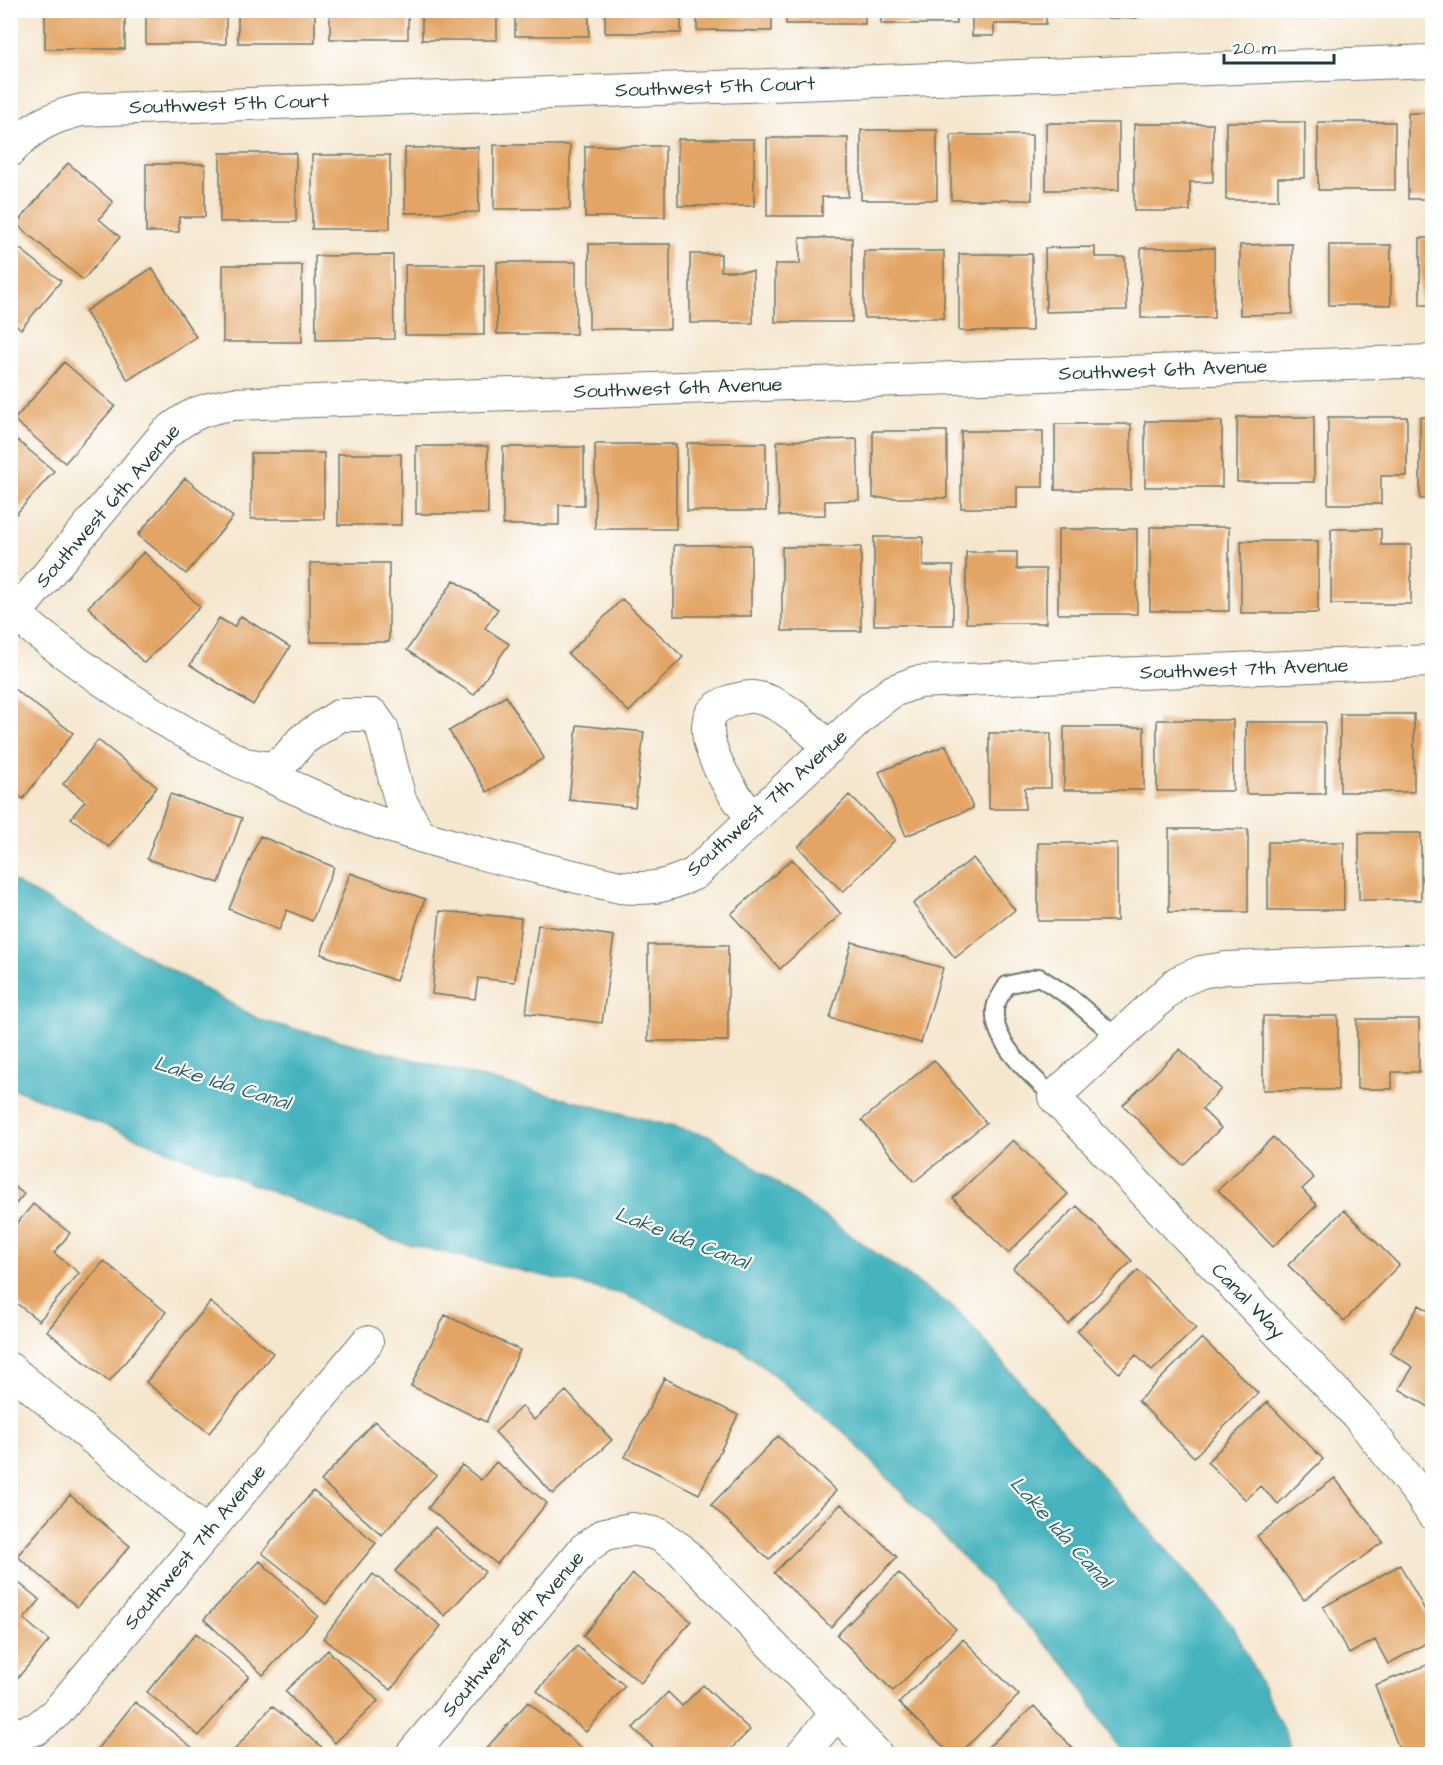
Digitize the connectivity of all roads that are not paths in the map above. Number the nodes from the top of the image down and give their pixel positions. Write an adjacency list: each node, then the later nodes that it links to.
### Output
1 (1432, 61): 2 (street, Southwest 5th Court)
2 (10, 152)
3 (1432, 361): 4 (street, Southwest 6th Avenue)
4 (13, 612): 7 (street, Southwest 7th Avenue)
5 (1432, 661): 6 (street, Southwest 7th Avenue)
6 (829, 748): 8 (street, Southwest 7th Avenue); 8 (street)
7 (245, 764): 9 (street, Southwest 7th Avenue); 9 (street)
8 (753, 819): 9 (street, Southwest 7th Avenue)
9 (420, 836)
10 (1432, 960): 11 (street)
11 (1118, 1038): 12 (street); 12 (lane)
12 (1054, 1097): 15 (street, Canal Way)
13 (366, 1342): 16 (street, Southwest 7th Avenue)
14 (10, 1369): 16 (street)
15 (1429, 1500)
16 (207, 1533): 18 (street, Southwest 7th Avenue)
17 (837, 1713): 19 (street, Southwest 8th Avenue); 20 (street); 21 (street, Southwest 8th Avenue)
18 (10, 1736)
19 (412, 1755)
20 (802, 1755)
21 (876, 1755)

